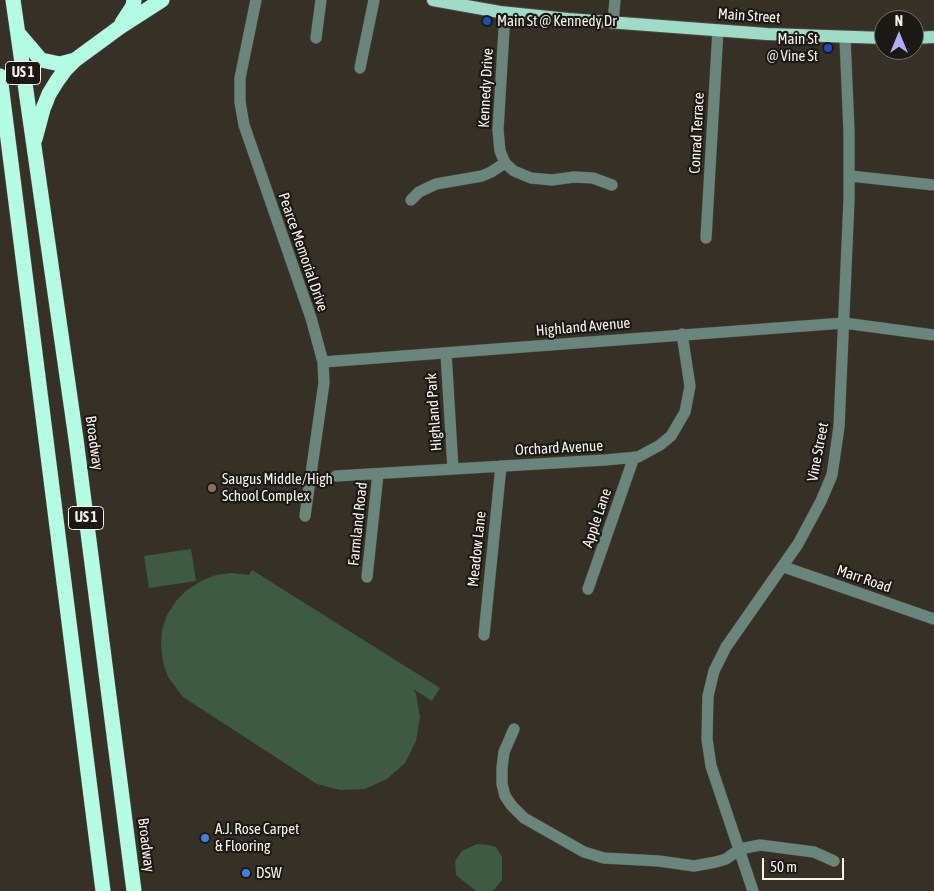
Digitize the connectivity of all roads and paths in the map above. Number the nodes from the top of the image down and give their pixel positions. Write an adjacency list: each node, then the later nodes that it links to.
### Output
1 (13, 0): 13 (highway, Broadway / US 1)
2 (134, 0): 11 (highway)
3 (162, 0): 11 (highway)
4 (256, 0): 33 (street, Pearce Memorial Drive)
5 (322, 0): 14 (street)
6 (374, 0): 18 (street)
7 (433, 0): 9 (main road, Main Street)
8 (615, 0): 10 (street)
9 (505, 13): 10 (main road, Main Street); 23 (street, Kennedy Drive)
10 (613, 22): 12 (main road, Main Street)
11 (120, 27): 17 (highway)
12 (718, 30): 15 (main road, Main Street); 28 (street, Conrad Terrace)
13 (17, 31): 17 (highway); 21 (highway, Broadway / US 1)
14 (316, 38)
15 (845, 38): 16 (main road, Main Street); 24 (street, Vine Street)
16 (874, 38)
17 (75, 60): 21 (highway)
18 (360, 68)
19 (0, 76): 22 (highway, US 1)
20 (0, 125): 22 (highway)
21 (33, 146): 49 (highway, Broadway / US 1)
22 (11, 157): 48 (highway, US 1)
23 (505, 163): 25 (street); 27 (street)
24 (850, 176): 26 (street); 29 (street, Vine Street)
25 (612, 185)
26 (934, 186)
27 (411, 200)
28 (706, 238)
29 (844, 323): 30 (street, Highland Avenue); 31 (street, Highland Avenue); 40 (street, Vine Street)
30 (682, 334): 32 (street, Highland Avenue); 34 (street, Orchard Avenue)
31 (934, 335)
32 (446, 353): 33 (street, Highland Avenue); 36 (street, Highland Park)
33 (323, 362): 39 (street, Pearce Memorial Drive)
34 (634, 457): 35 (street, Orchard Avenue); 42 (street, Apple Lane)
35 (501, 466): 36 (street, Orchard Avenue); 44 (street, Meadow Lane)
36 (453, 469): 37 (street, Orchard Avenue)
37 (378, 474): 38 (street, Orchard Avenue); 41 (street, Farmland Road)
38 (336, 476)
39 (305, 516)
40 (784, 567): 43 (street, Marr Road); 46 (street, Vine Street)
41 (367, 577)
42 (588, 589)
43 (934, 619)
44 (484, 635)
45 (514, 729): 46 (street)
46 (740, 849): 47 (street); 50 (street, Vine Street)
47 (834, 861)
48 (103, 891)
49 (134, 891)
50 (753, 891)

